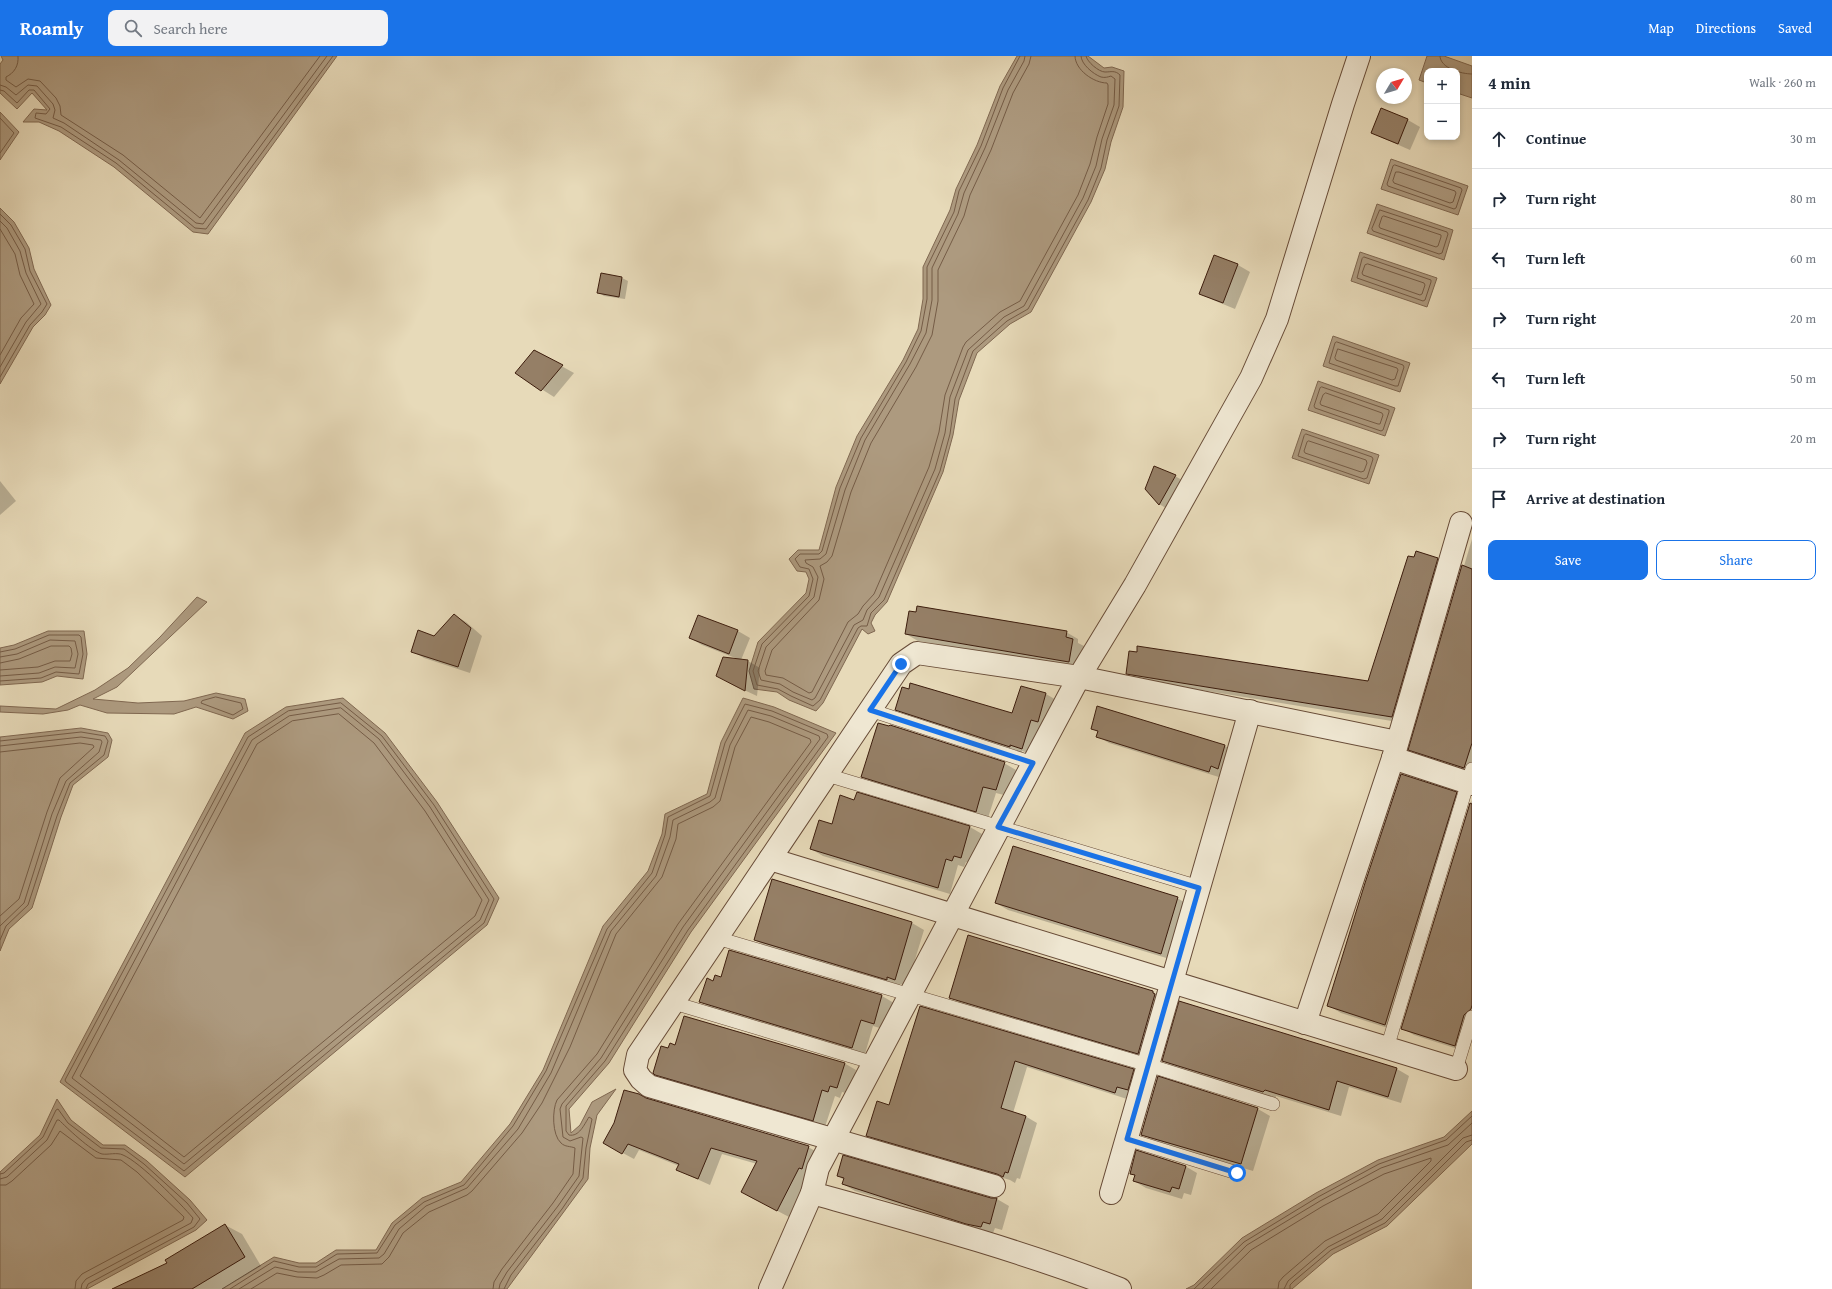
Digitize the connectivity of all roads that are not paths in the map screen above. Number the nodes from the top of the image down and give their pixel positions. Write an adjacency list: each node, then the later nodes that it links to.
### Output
1 (1359, 56): 3 (street)
2 (1461, 523): 6 (street)
3 (1079, 677): 4 (street); 5 (street); 7 (street)
4 (870, 710): 7 (lane); 8 (street)
5 (1250, 711): 6 (street); 12 (street)
6 (1395, 750): 9 (street); 19 (street)
7 (1033, 763): 10 (street)
8 (827, 775): 10 (lane); 11 (street)
9 (1471, 778): 20 (lane)
10 (998, 827): 12 (lane); 13 (street)
11 (770, 859): 13 (street); 14 (street)
12 (1199, 888): 15 (street)
13 (952, 914): 15 (street); 16 (street)
14 (717, 938): 16 (lane); 17 (street)
15 (1172, 982): 19 (street); 22 (street)
16 (910, 994): 21 (street); 22 (lane)
17 (674, 1003): 21 (lane); 25 (street)
18 (1472, 1017): 23 (lane)
19 (1305, 1023): 20 (street)
20 (1387, 1048): 23 (street)
21 (874, 1063): 25 (street)
22 (1148, 1065): 24 (lane); 26 (street)
23 (1456, 1070)
24 (1273, 1104)
25 (833, 1139): 28 (street); 29 (street)
26 (1127, 1139): 27 (lane); 30 (street)
27 (1237, 1173)
28 (994, 1186)
29 (812, 1193): 31 (street); 32 (street)
30 (1111, 1193)
31 (770, 1289)
32 (1120, 1289)

